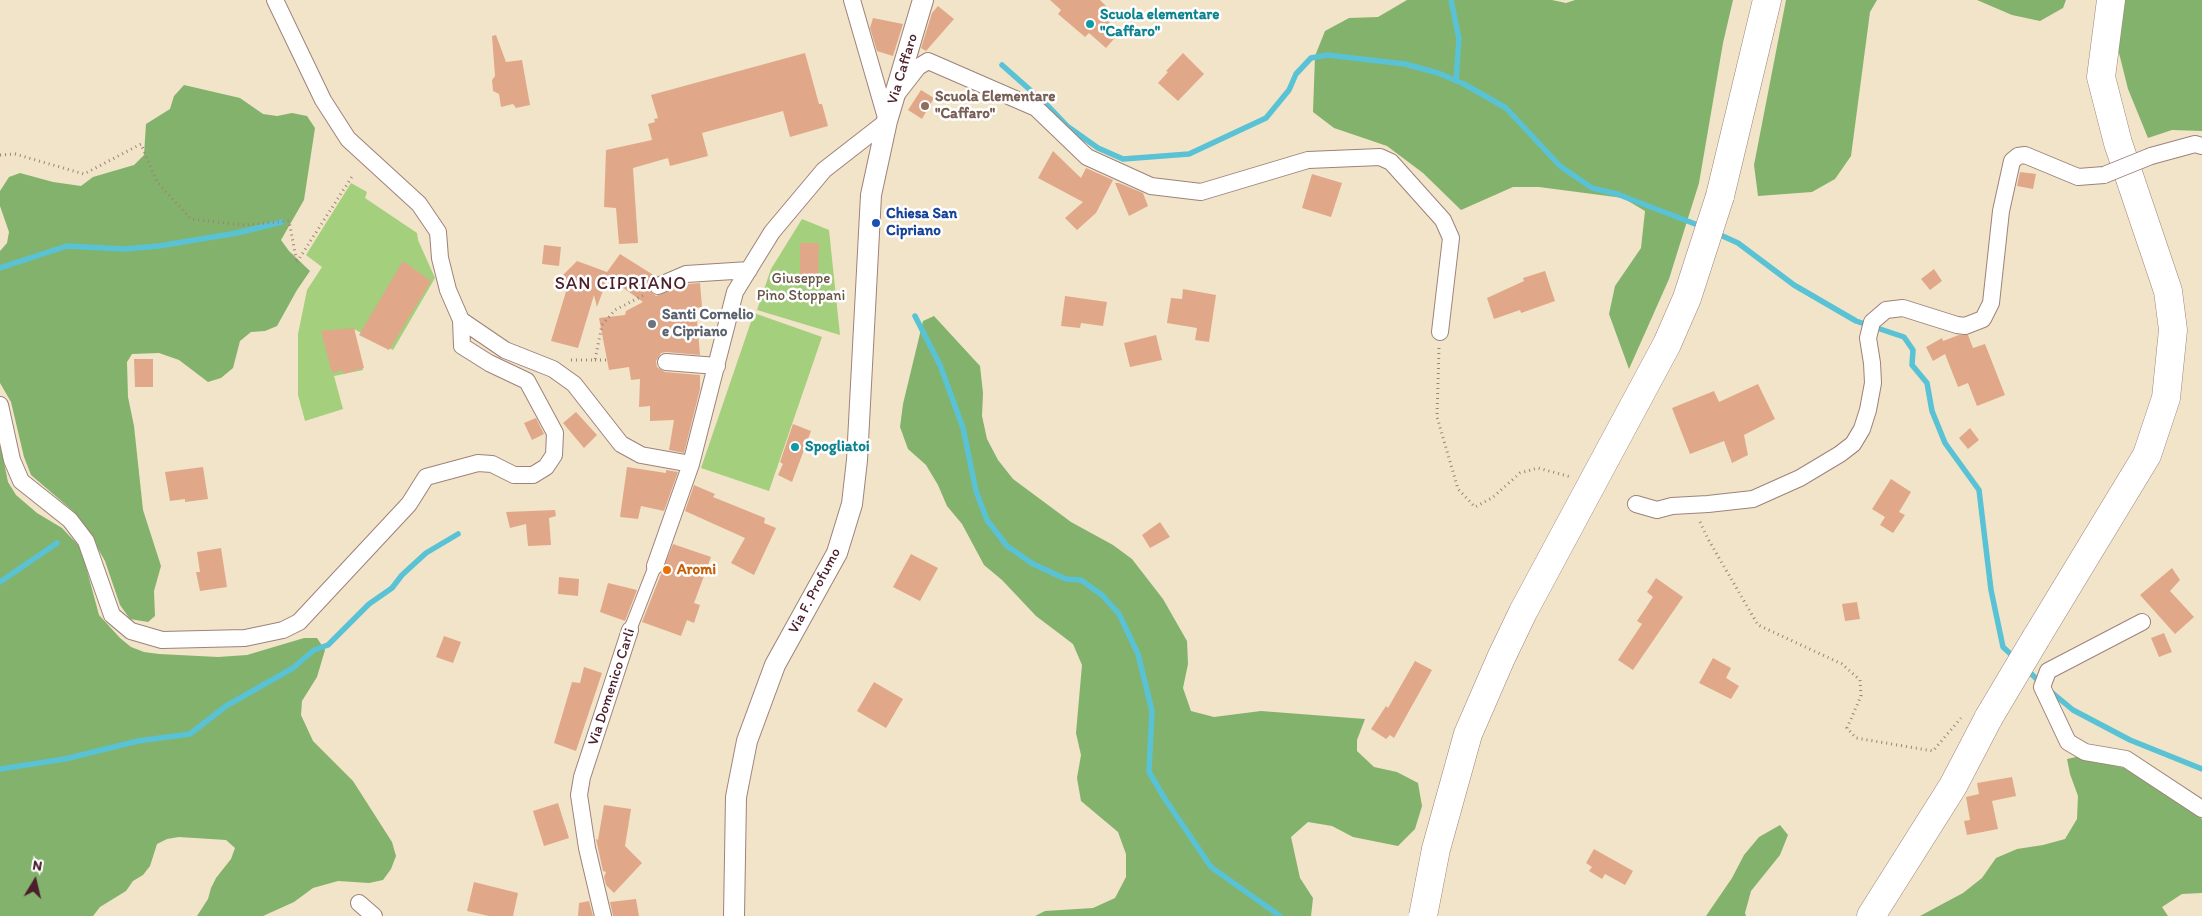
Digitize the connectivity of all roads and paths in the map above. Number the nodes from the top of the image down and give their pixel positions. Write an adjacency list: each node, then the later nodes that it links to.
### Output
1 (275, 0): 13 (street)
2 (852, 0): 8 (street)
3 (932, 0): 6 (street)
4 (1767, 0): 37 (highway, bridge)
5 (2111, 0): 31 (highway, bridge)
6 (921, 8): 7 (street, Via Caffaro)
7 (894, 98): 8 (street, Via Caffaro); 17 (street)
8 (884, 130): 14 (street, Via Domenico Carli); 36 (street, Via F. Profumo)
9 (2202, 146): 27 (street, bridge)
10 (0, 154): 11 (path)
11 (353, 174)
12 (424, 246): 13 (street)
13 (440, 258): 16 (street)
14 (749, 270): 15 (street); 21 (street, Via Domenico Carli)
15 (658, 286): 18 (path)
16 (461, 320): 22 (street); 23 (street)
17 (1440, 332): 25 (path)
18 (595, 360): 19 (path); 22 (path)
19 (608, 360)
20 (666, 362): 21 (street)
21 (717, 366): 24 (street, Via Domenico Carli)
22 (553, 369): 24 (street)
23 (0, 405)
24 (691, 464): 28 (street, Via Domenico Carli)
25 (1575, 478)
26 (1636, 504): 27 (street)
27 (1693, 505): 31 (path)
28 (655, 566): 30 (street, Via Domenico Carli)
29 (2142, 622): 32 (street)
30 (630, 630): 35 (street, Via Domenico Carli)
31 (1976, 716): 38 (highway)
32 (2202, 809)
33 (359, 903): 34 (street)
34 (374, 916)
35 (603, 916)
36 (734, 916)
37 (1423, 916)
38 (1871, 916)

